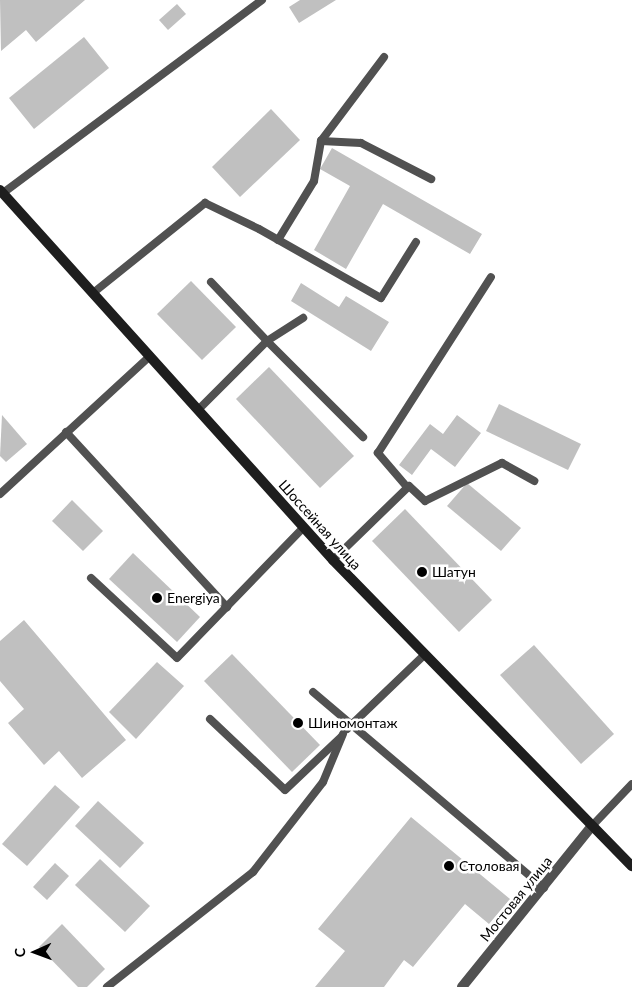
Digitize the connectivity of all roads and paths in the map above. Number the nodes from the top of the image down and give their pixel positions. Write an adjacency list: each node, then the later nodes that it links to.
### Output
1 (262, 0): 5 (lane)
2 (384, 57): 3 (lane)
3 (320, 141): 4 (lane); 6 (lane)
4 (431, 179)
5 (1, 192): 10 (main road, Шоссейная улица)
6 (278, 240): 7 (lane); 10 (lane)
7 (416, 242)
8 (491, 277): 18 (lane)
9 (211, 282): 12 (lane)
10 (93, 293): 13 (main road, Шоссейная улица)
11 (303, 318): 12 (lane)
12 (267, 341): 14 (lane); 16 (lane)
13 (150, 356): 14 (main road, Шоссейная улица); 15 (lane)
14 (198, 410): 20 (main road, Шоссейная улица)
15 (66, 432): 19 (lane); 23 (lane)
16 (363, 437)
17 (534, 481): 18 (lane)
18 (407, 487): 21 (lane)
19 (0, 494)
20 (303, 528): 21 (main road, Шоссейная улица); 23 (lane)
21 (333, 560): 24 (main road, Шоссейная улица)
22 (91, 578): 23 (lane)
23 (227, 607)
24 (423, 656): 27 (lane); 30 (main road, Шоссейная улица)
25 (313, 692): 27 (lane)
26 (210, 720): 28 (lane)
27 (350, 726): 28 (lane); 32 (lane)
28 (343, 734): 33 (lane)
29 (632, 784): 30 (lane)
30 (591, 828): 31 (main road, Шоссейная улица); 32 (street, Мостовая улица)
31 (632, 866)
32 (544, 888): 34 (street, Мостовая улица)
33 (106, 987)
34 (462, 987)

